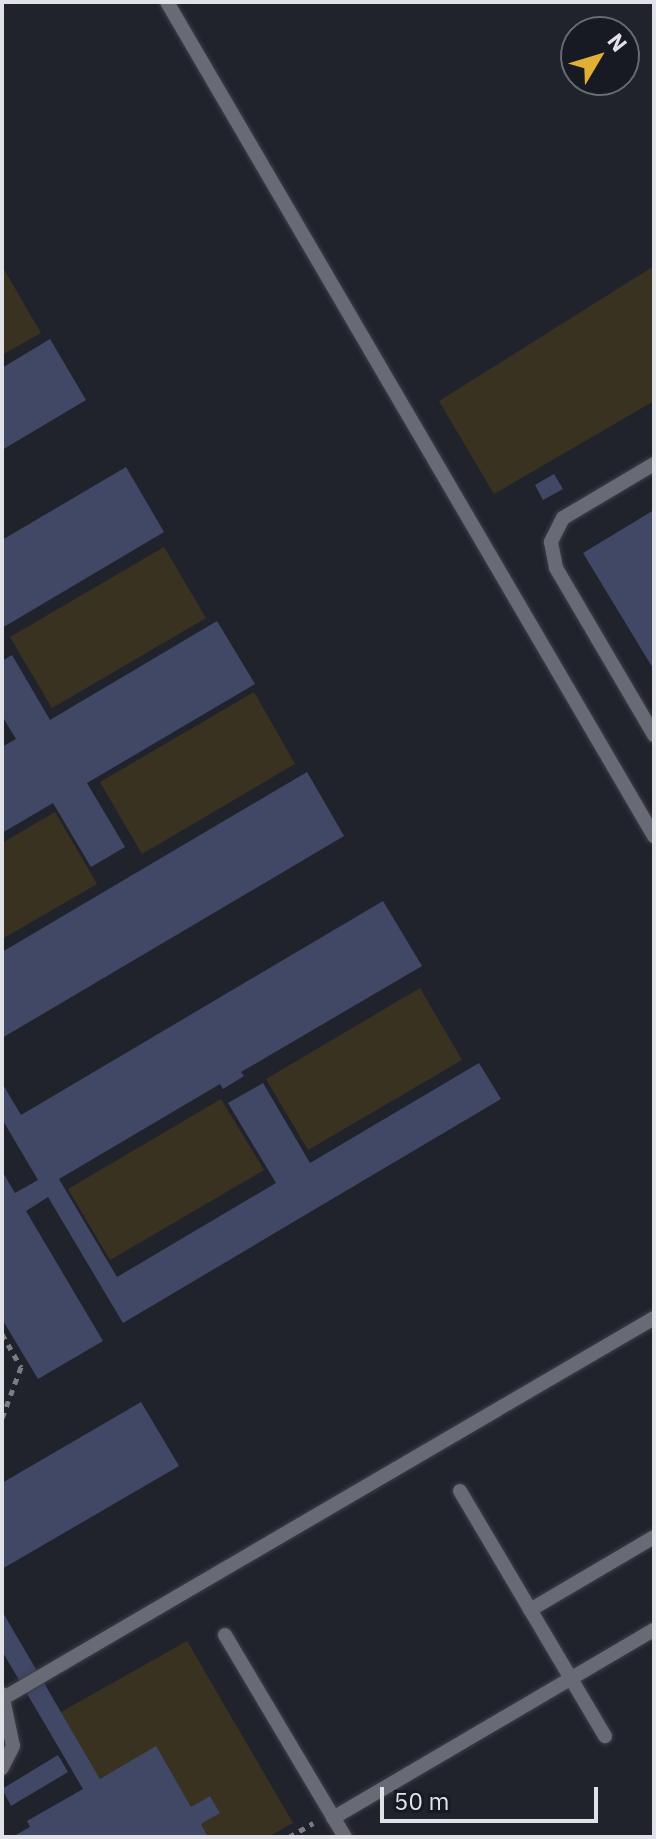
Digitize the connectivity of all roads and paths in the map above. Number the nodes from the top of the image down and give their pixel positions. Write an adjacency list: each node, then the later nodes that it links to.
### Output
1 (167, 2): 4 (lane)
2 (654, 464): 3 (lane)
3 (654, 735)
4 (654, 836)
5 (654, 1318): 14 (lane)
6 (2, 1334): 7 (path)
7 (2, 1418)
8 (460, 1491): 10 (lane)
9 (654, 1537): 10 (lane)
10 (530, 1610): 13 (lane)
11 (654, 1630): 13 (lane)
12 (225, 1635): 17 (lane)
13 (571, 1678): 15 (lane); 17 (lane)
14 (3, 1697): 16 (lane)
15 (605, 1736)
16 (2, 1768)
17 (333, 1818): 20 (lane)
18 (301, 1830): 19 (path)
19 (305, 1837)
20 (345, 1837)

